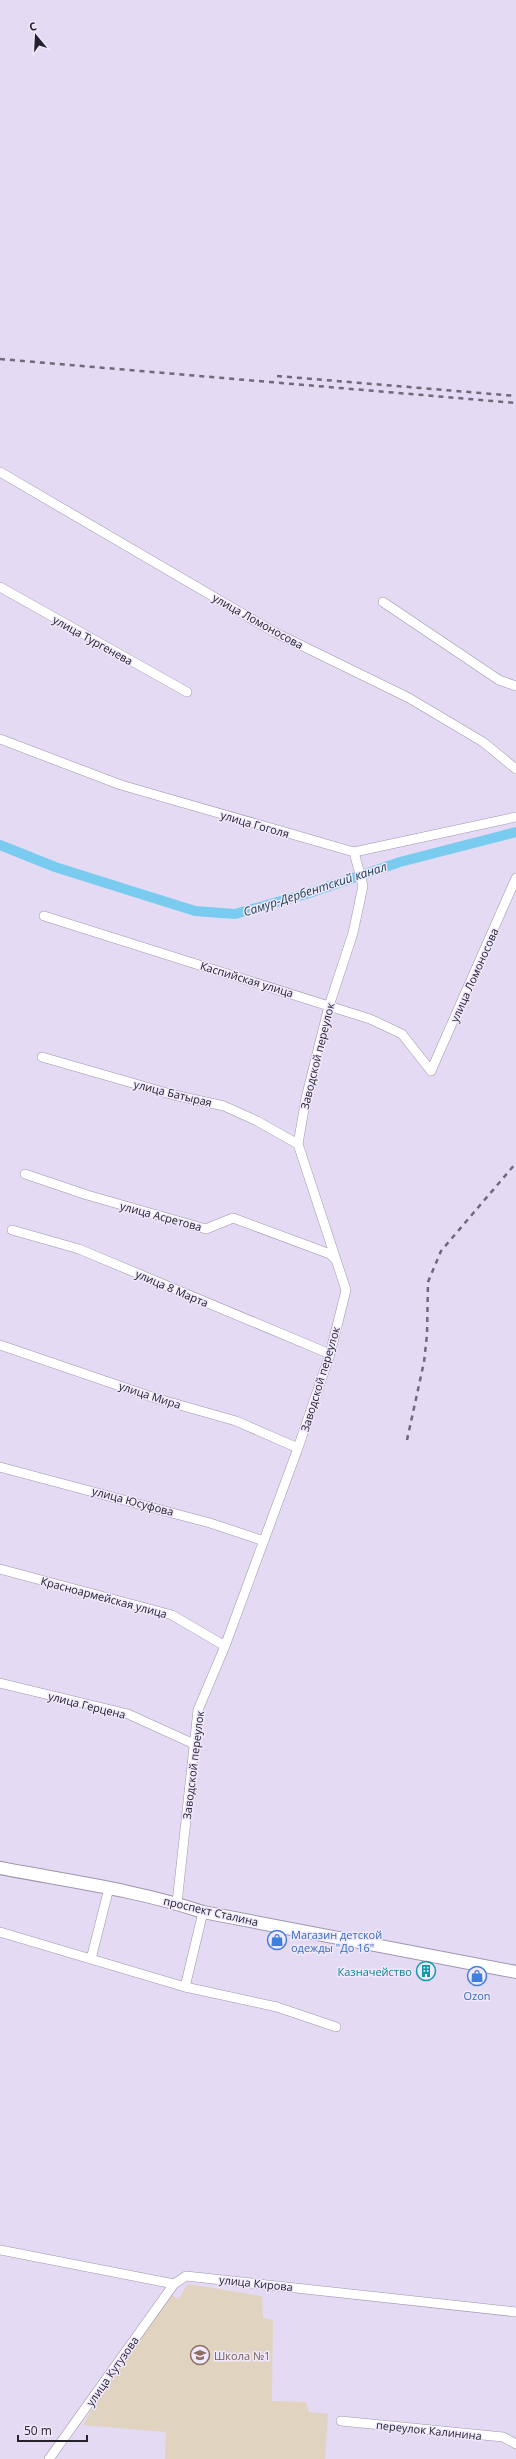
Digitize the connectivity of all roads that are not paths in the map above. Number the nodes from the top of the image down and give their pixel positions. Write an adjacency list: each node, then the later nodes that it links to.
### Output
1 (0, 472): 7 (street, улица Ломоносова)
2 (0, 587): 5 (street, улица Тургенева)
3 (383, 602): 4 (street)
4 (516, 686)
5 (187, 692)
6 (0, 739): 9 (street, улица Гоголя)
7 (516, 769)
8 (516, 817): 9 (street, улица Гоголя)
9 (354, 852): 12 (street, Заводской переулок)
10 (516, 878): 14 (street, улица Ломоносова)
11 (44, 916): 12 (street, Каспийская улица)
12 (329, 1006): 14 (street, Каспийская улица); 15 (street, Заводской переулок)
13 (42, 1057): 15 (street, улица Батырая)
14 (431, 1071)
15 (298, 1144): 18 (street, Заводской переулок)
16 (25, 1174): 18 (street, улица Асретова)
17 (12, 1230): 20 (street, улица 8 Марта)
18 (337, 1262): 20 (street, Заводской переулок)
19 (0, 1345): 21 (street, улица Мира)
20 (330, 1354): 21 (street, Заводской переулок)
21 (298, 1448): 23 (street, Заводской переулок)
22 (0, 1467): 23 (street, улица Юсуфова)
23 (264, 1541): 25 (street, Заводской переулок)
24 (0, 1568): 25 (street, Красноармейская улица)
25 (225, 1646): 27 (street, Заводской переулок)
26 (0, 1684): 27 (street, улица Герцена)
27 (194, 1744): 30 (street, Заводской переулок)
28 (0, 1868): 29 (street, проспект Сталина)
29 (109, 1888): 30 (street, проспект Сталина); 33 (street)
30 (177, 1903): 31 (street, проспект Сталина)
31 (203, 1912): 34 (street, проспект Сталина); 35 (street)
32 (0, 1932): 33 (street)
33 (90, 1959): 35 (street)
34 (516, 1972)
35 (185, 1987): 36 (street)
36 (336, 2027)
37 (0, 2250): 38 (street)
38 (174, 2284): 39 (street, улица Кирова); 42 (street, улица Кутузова)
39 (516, 2312)
40 (341, 2421): 41 (street, переулок Калинина)
41 (516, 2444)
42 (49, 2459)

